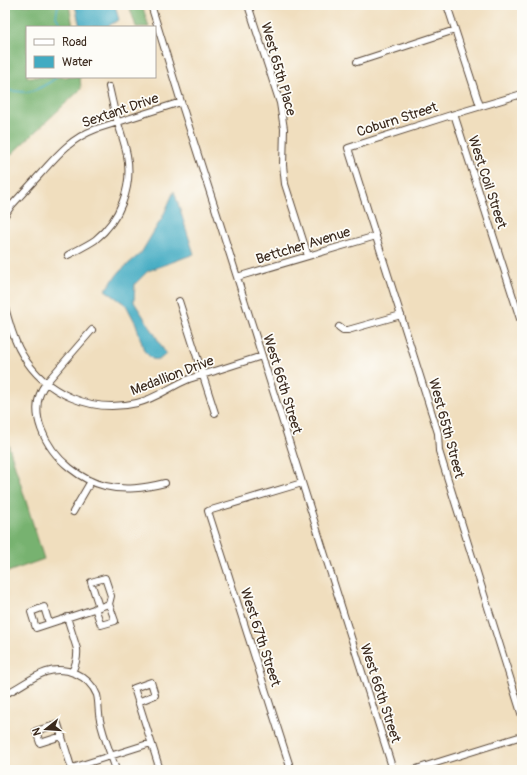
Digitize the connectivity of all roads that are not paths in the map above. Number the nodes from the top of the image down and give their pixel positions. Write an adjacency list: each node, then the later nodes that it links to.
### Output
1 (151, 5): 8 (street, West 66th Street)
2 (248, 5): 16 (street, West 65th Place)
3 (447, 5): 4 (street)
4 (455, 30): 5 (street); 9 (street)
5 (357, 62)
6 (109, 87): 11 (street)
7 (522, 94): 9 (street, Coburn Street)
8 (180, 102): 11 (street, Sextant Drive); 17 (street, West 66th Street)
9 (480, 106): 10 (street, Coburn Street)
10 (454, 114): 12 (street, Coburn Street); 21 (street, West Coil Street)
11 (118, 122): 13 (street, Sextant Drive); 15 (street)
12 (348, 148): 14 (street, West 65th Street)
13 (5, 215)
14 (376, 236): 16 (street, Bettcher Avenue); 20 (street, West 65th Street)
15 (68, 255)
16 (308, 256): 17 (street, Bettcher Avenue)
17 (237, 278): 24 (street, West 66th Street)
18 (179, 301): 25 (street)
19 (5, 308): 26 (street, Medallion Drive)
20 (401, 315): 22 (street); 39 (street, West 65th Street)
21 (522, 325)
22 (339, 327)
23 (92, 330): 26 (street)
24 (262, 356): 25 (street, Medallion Drive); 30 (street, West 66th Street)
25 (202, 375): 26 (street, Medallion Drive); 27 (street)
26 (46, 383): 28 (street)
27 (215, 413)
28 (91, 481): 29 (street); 31 (street)
29 (165, 483)
30 (302, 483): 47 (street, West 67th Street); 48 (street, West 66th Street)
31 (73, 512)
32 (109, 604): 33 (street); 33 (street); 33 (street)
33 (97, 608): 34 (street)
34 (67, 618): 35 (street); 36 (street)
35 (49, 623): 35 (street)
36 (72, 672): 37 (street); 43 (street)
37 (5, 694)
38 (138, 702): 42 (street)
39 (522, 716)
40 (62, 736): 44 (street)
41 (522, 736): 49 (street)
42 (151, 743): 43 (street); 46 (street)
43 (111, 755): 44 (street); 45 (street)
44 (72, 769)
45 (116, 770)
46 (160, 770)
47 (291, 770)
48 (393, 770)
49 (413, 770)

